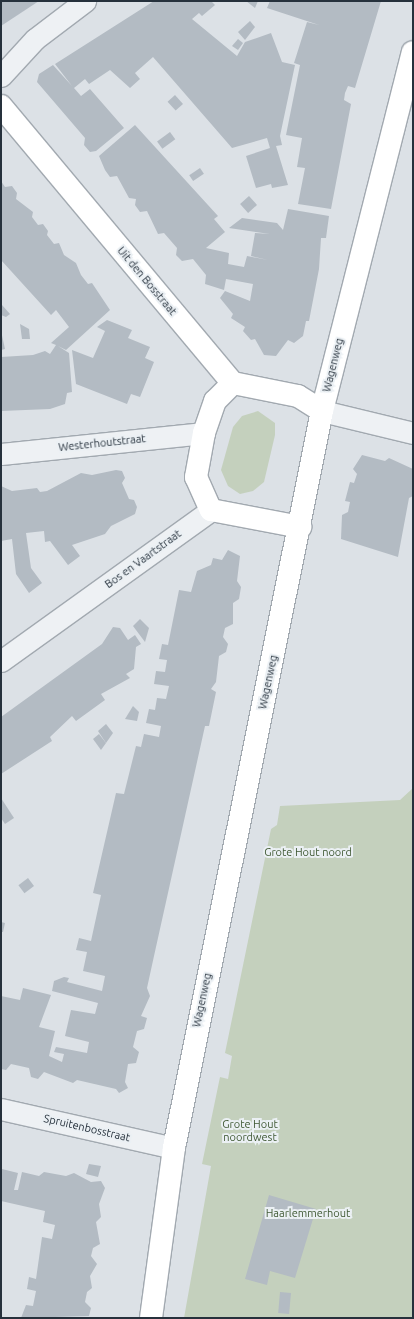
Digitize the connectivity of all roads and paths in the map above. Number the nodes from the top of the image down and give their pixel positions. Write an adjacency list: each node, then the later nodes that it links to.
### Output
1 (85, 1): 3 (street)
2 (413, 52): 4 (street, Wagenweg)
3 (1, 76)
4 (408, 94): 7 (street, Wagenweg)
5 (1, 106): 6 (street, Uit den Bosstraat)
6 (233, 383): 7 (street); 8 (street)
7 (322, 411): 9 (street); 12 (street, Wagenweg)
8 (204, 433): 10 (street, Westerhoutstraat); 11 (street)
9 (413, 433)
10 (1, 454)
11 (211, 510): 12 (street); 13 (street, Bos en Vaartstraat)
12 (300, 526): 15 (street, Wagenweg)
13 (1, 661)
14 (1, 1109): 15 (street, Spruitenbosstraat)
15 (174, 1148): 16 (street, Wagenweg)
16 (151, 1318)

